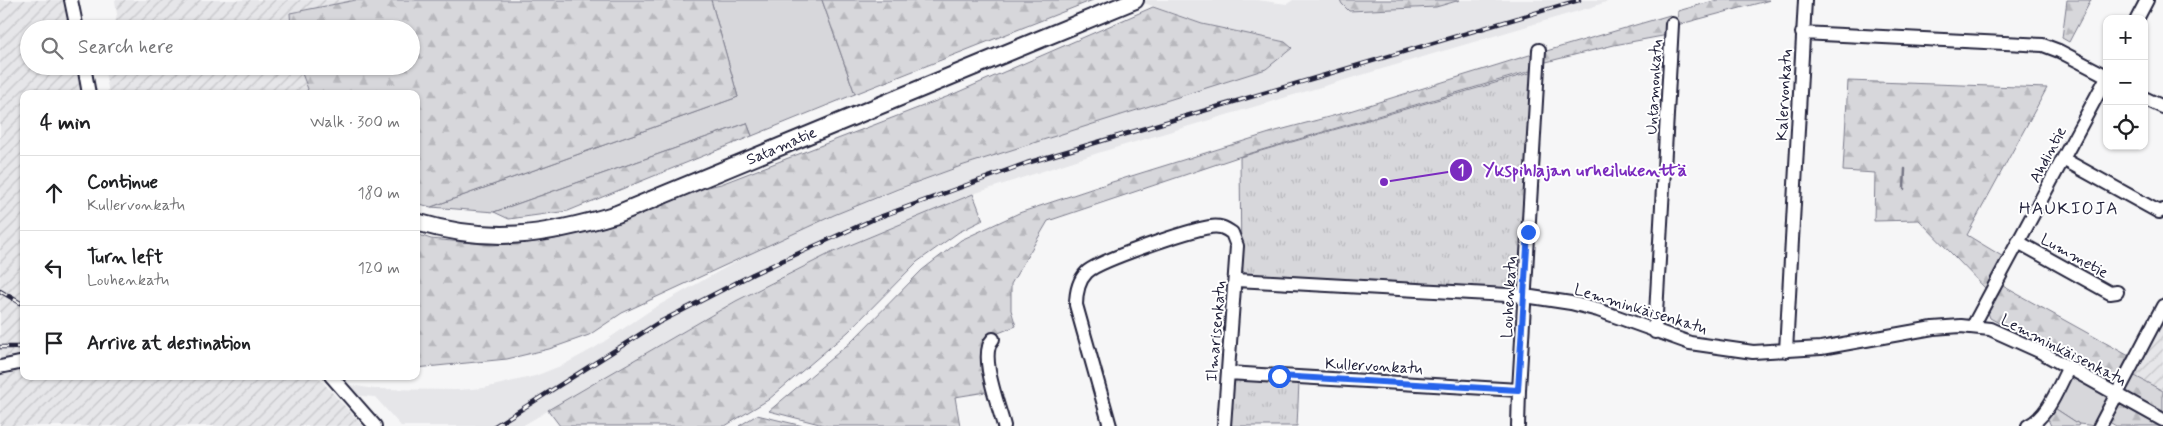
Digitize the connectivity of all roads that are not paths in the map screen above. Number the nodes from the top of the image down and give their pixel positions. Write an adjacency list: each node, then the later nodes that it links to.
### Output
1 (71, 0): 6 (street)
2 (1135, 0): 18 (main road, Satamatie)
3 (1804, 0): 8 (street)
4 (2147, 0): 5 (street)
5 (2139, 15)
6 (75, 20)
7 (1672, 24): 25 (street, Untamonkatu)
8 (1802, 33): 11 (street, Kalervonkatu); 27 (street, Kalervonkatu)
9 (1539, 50): 22 (street, Louhenkatu)
10 (86, 75): 13 (street)
11 (2103, 75)
12 (2103, 84): 16 (street, Ahdintie)
13 (88, 90)
14 (2148, 100): 15 (street)
15 (2163, 107)
16 (2063, 159): 17 (street); 19 (street, Ahdintie)
17 (2163, 210)
18 (420, 223)
19 (2018, 242): 21 (street, Lummetie); 24 (street, Ahdintie)
20 (1236, 280): 22 (street, Lemminkäisenkatu); 31 (street, Ilmarisenkatu); 38 (street, Ilmarisenkatu)
21 (2117, 292)
22 (1525, 296): 25 (street, Lemminkäisenkatu); 33 (street, Louhenkatu)
23 (2163, 306): 34 (street)
24 (1973, 326): 27 (street, Lemminkäisenkatu); 30 (street, Lemminkäisenkatu)
25 (1655, 332): 27 (street, Lemminkäisenkatu)
26 (993, 339): 37 (street)
27 (1786, 351)
28 (20, 363): 29 (street)
29 (0, 366)
30 (2069, 367): 34 (street, Lemminkäisenkatu); 41 (street)
31 (1228, 373): 33 (street, Kullervonkatu); 39 (street, Ilmarisenkatu)
32 (335, 380): 36 (street)
33 (1518, 390): 40 (street, Louhenkatu)
34 (2117, 393): 35 (street, Lemminkäisenkatu); 42 (street)
35 (2163, 420)
36 (375, 426)
37 (1004, 426)
38 (1110, 426)
39 (1224, 426)
40 (1518, 426)
41 (2028, 426)
42 (2100, 426)

